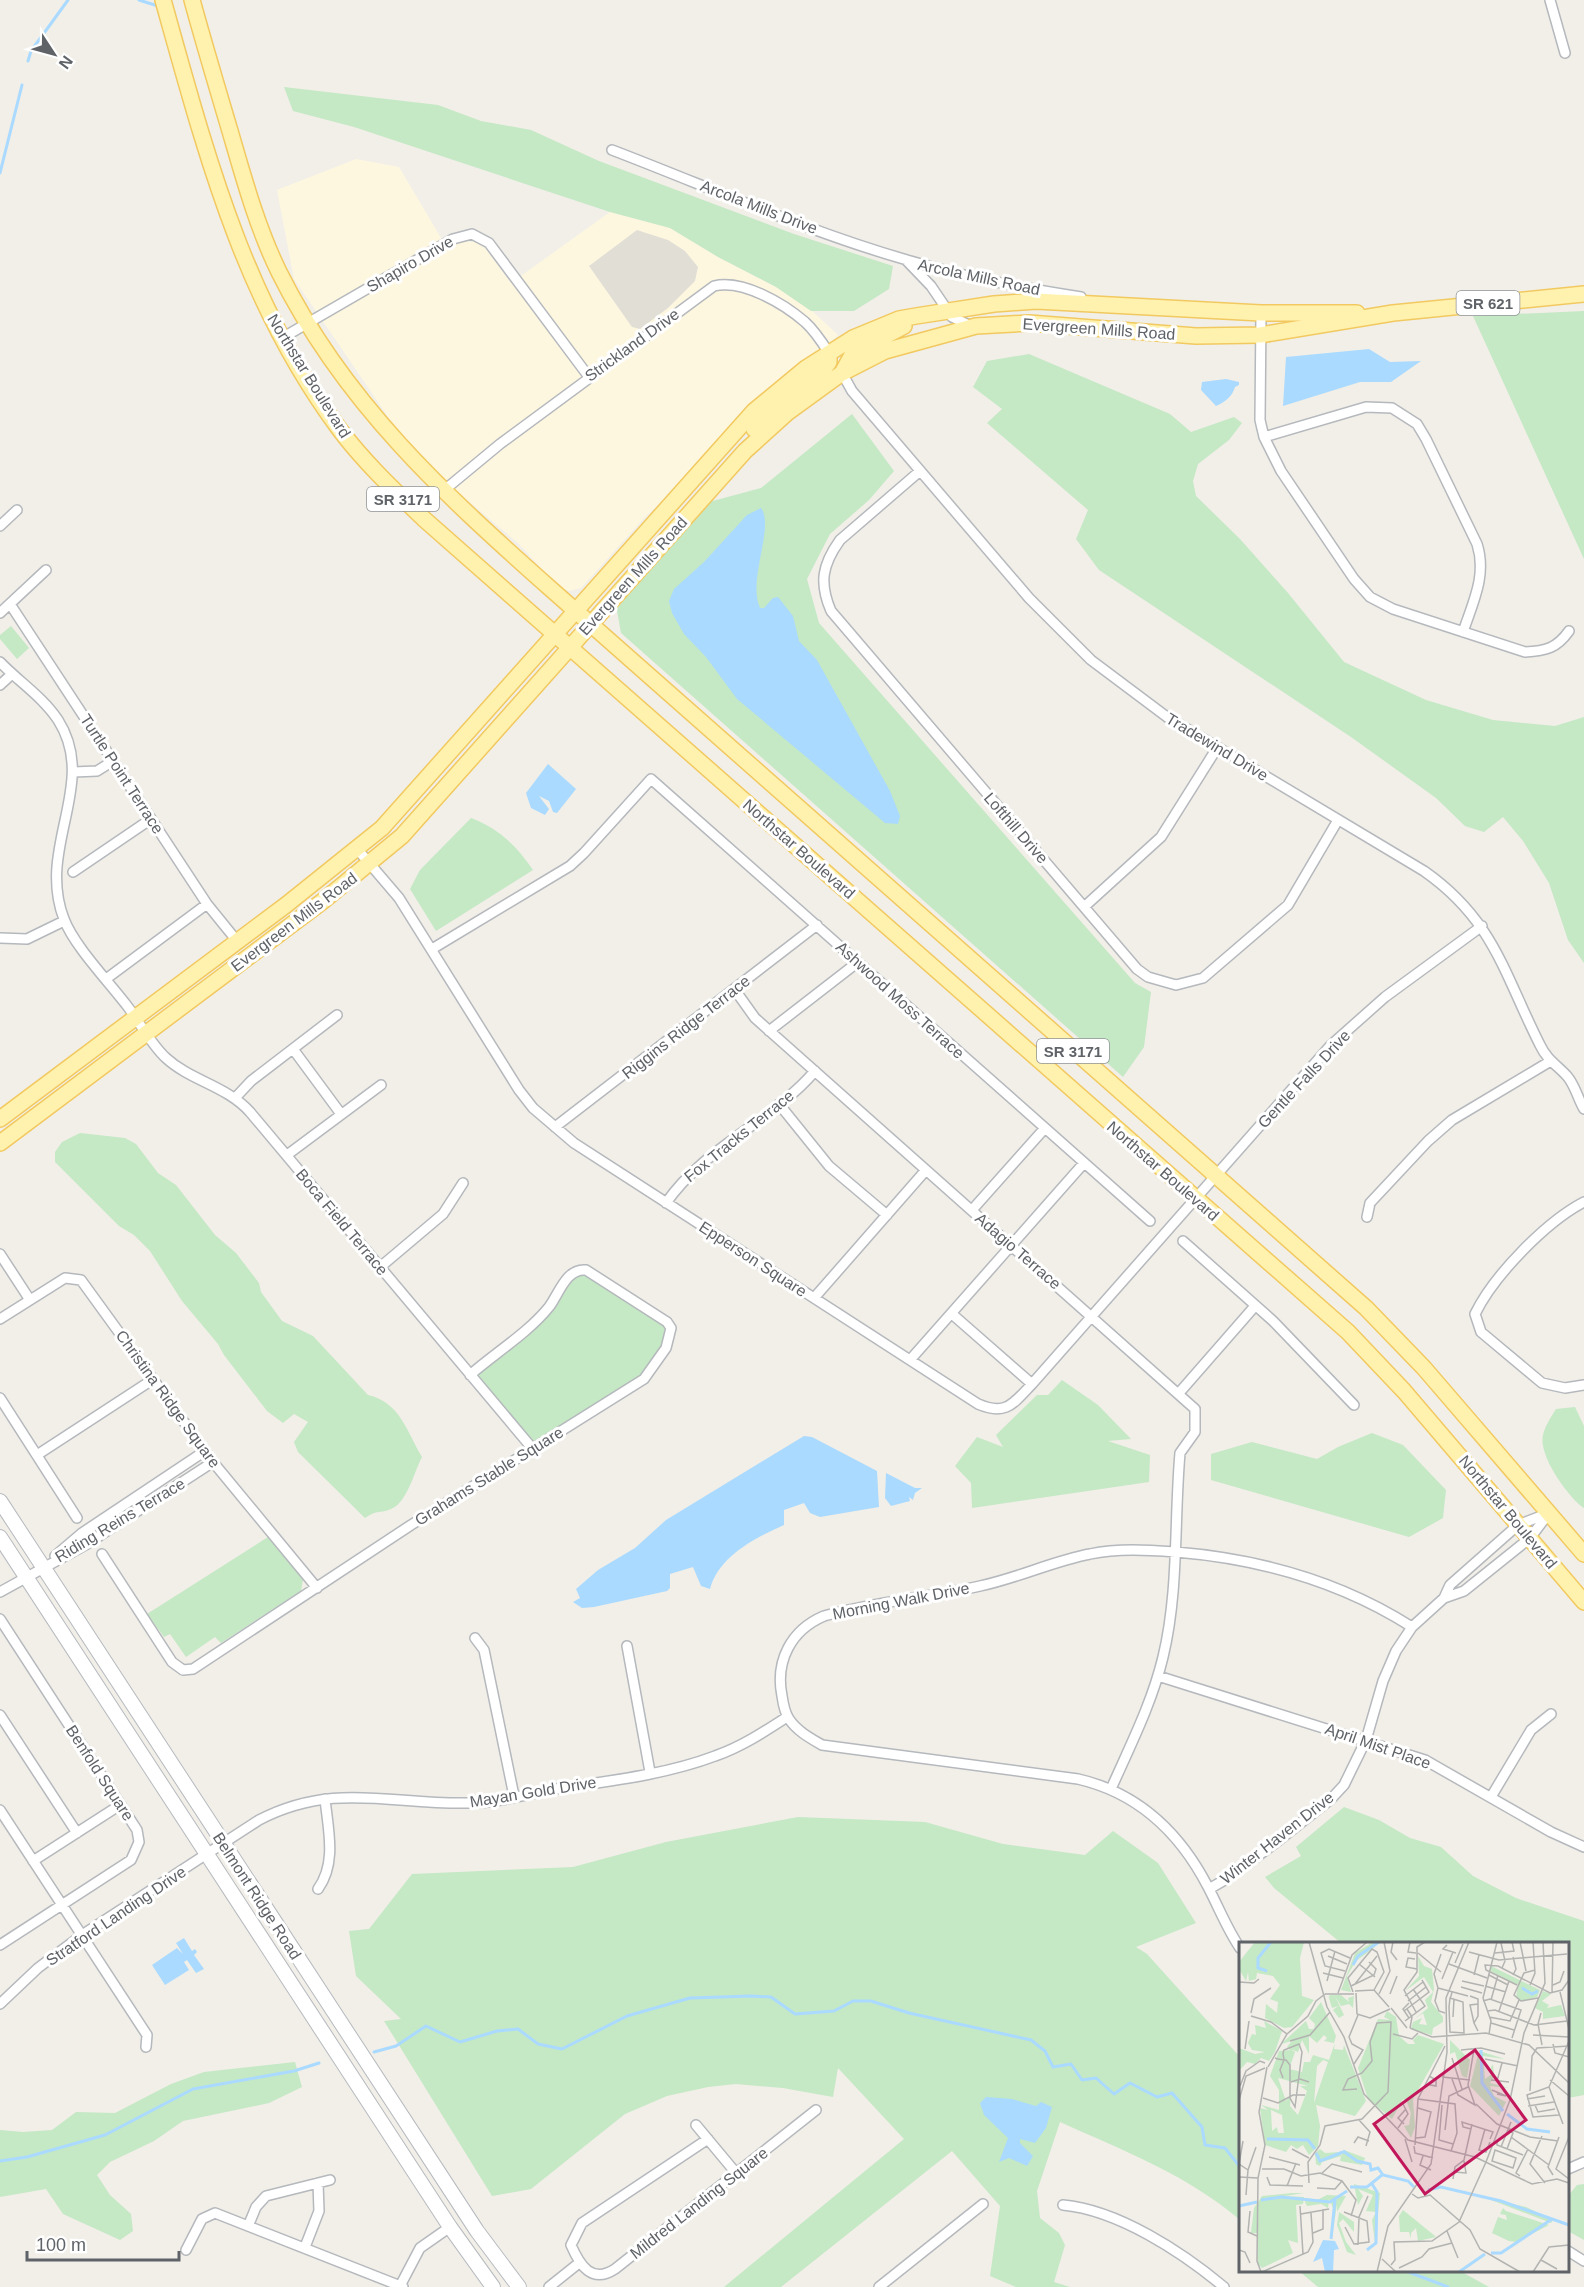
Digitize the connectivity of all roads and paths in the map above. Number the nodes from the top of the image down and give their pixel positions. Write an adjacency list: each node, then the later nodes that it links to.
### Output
1 (163, 0): 16 (main road, Northstar Boulevard / SR 3171)
2 (192, 0): 13 (main road, Northstar Boulevard / SR 3171)
3 (1550, 0): 4 (street)
4 (1565, 53)
5 (612, 150): 6 (street, Arcola Mills Drive / SR 621)
6 (907, 261): 8 (street, Arcola Mills Road / SR 621); 9 (street, Arcola Mills Road)
7 (1584, 294): 10 (main road, Evergreen Mills Road / SR 621)
8 (1148, 307): 9 (main road, Evergreen Mills Road); 11 (main road, Evergreen Mills Road / SR 621)
9 (948, 311): 12 (main road, Evergreen Mills Road); 14 (street, Arcola Mills Road)
10 (1393, 312): 11 (main road, Evergreen Mills Road / SR 621); 15 (main road, Evergreen Mills Road / SR 621)
11 (1261, 313): 15 (street)
12 (916, 316): 17 (main road, Evergreen Mills Road); 18 (main road)
13 (307, 322): 16 (street, Shapiro Drive); 19 (street, Shapiro Drive); 23 (main road, Northstar Boulevard / SR 3171)
14 (975, 326): 15 (main road, Evergreen Mills Road / SR 621); 18 (main road, Evergreen Mills Road)
15 (1260, 335): 20 (street)
16 (282, 338): 33 (main road, Northstar Boulevard / SR 3171)
17 (829, 353): 19 (street, Strickland Drive); 21 (main road); 28 (main road, Evergreen Mills Road)
18 (842, 373): 21 (main road, Evergreen Mills Road); 22 (street, Tradewind Drive)
19 (589, 377): 23 (street, Strickland Drive)
20 (1264, 437): 32 (street); 32 (street)
21 (745, 451): 30 (main road, Evergreen Mills Road)
22 (920, 471): 38 (street, Tradewind Drive); 47 (street, Lofthill Drive)
23 (442, 492): 28 (main road, Northstar Boulevard / SR 3171)
24 (17, 510): 25 (street)
25 (0, 526)
26 (46, 570): 27 (street)
27 (10, 604): 29 (street); 39 (street, Turtle Point Terrace)
28 (576, 610): 30 (main road, Northstar Boulevard / SR 3171); 33 (main road, Evergreen Mills Road)
29 (0, 613)
30 (590, 624): 34 (main road, Evergreen Mills Road); 76 (main road, Northstar Boulevard / SR 3171)
31 (1569, 631): 32 (street)
32 (1463, 632)
33 (555, 634): 34 (main road, Northstar Boulevard / SR 3171); 43 (main road, Evergreen Mills Road)
34 (570, 647): 44 (main road, Evergreen Mills Road); 78 (main road, Northstar Boulevard / SR 3171)
35 (0, 662): 36 (street)
36 (12, 674): 37 (street); 40 (street)
37 (0, 685)
38 (1217, 748): 42 (street, Tradewind Drive); 47 (street)
39 (113, 761): 40 (street); 41 (street, Turtle Point Terrace)
40 (74, 772): 48 (street)
41 (151, 819): 45 (street); 46 (street, Turtle Point Terrace)
42 (1338, 820): 47 (street, Lofthill Drive); 50 (street, Tradewind Drive)
43 (358, 850): 44 (street, Epperson Square); 52 (main road, Evergreen Mills Road)
44 (370, 864): 53 (street, Epperson Square); 60 (main road, Evergreen Mills Road)
45 (73, 872)
46 (207, 904): 52 (street, Turtle Point Terrace); 55 (street)
47 (1084, 908)
48 (64, 921): 51 (street); 55 (street, Boca Field Terrace)
49 (817, 925): 53 (street, Ashwood Moss Terrace); 54 (street, Ashwood Moss Terrace); 56 (street, Riggins Ridge Terrace)
50 (1482, 926): 62 (street, Tradewind Drive); 76 (street, Gentle Falls Drive)
51 (0, 938)
52 (237, 941): 58 (main road, Evergreen Mills Road)
53 (432, 949): 70 (street, Epperson Square)
54 (858, 962): 59 (street); 71 (street, Ashwood Moss Terrace)
55 (106, 979): 58 (street, Boca Field Terrace)
56 (735, 990): 59 (street, Adagio Terrace); 70 (street, Riggins Ridge Terrace)
57 (337, 1015): 61 (street)
58 (135, 1017): 60 (street, Boca Field Terrace); 69 (main road, Evergreen Mills Road)
59 (769, 1031): 63 (street, Adagio Terrace)
60 (147, 1032): 65 (street, Boca Field Terrace); 72 (main road, Evergreen Mills Road)
61 (293, 1049): 65 (street); 68 (street)
62 (1549, 1062): 67 (street, Tradewind Drive); 83 (street)
63 (815, 1071): 66 (street, Fox Tracks Terrace); 75 (street, Adagio Terrace)
64 (381, 1085): 68 (street)
65 (236, 1097): 73 (street, Boca Field Terrace)
66 (779, 1104): 80 (street, Fox Tracks Terrace); 82 (street)
67 (1584, 1109)
68 (341, 1114): 73 (street)
69 (0, 1119)
70 (555, 1127): 80 (street, Epperson Square)
71 (1045, 1128): 74 (street, Ashwood Moss Terrace); 81 (street)
72 (0, 1143)
73 (286, 1155): 88 (street, Boca Field Terrace)
74 (1084, 1163): 84 (street, Ashwood Moss Terrace); 86 (street)
75 (926, 1170): 81 (street, Adagio Terrace); 82 (street)
76 (1216, 1177): 78 (street, Gentle Falls Drive); 108 (main road, Northstar Boulevard / SR 3171)
77 (463, 1183): 88 (street)
78 (1195, 1200): 93 (street, Epperson Square); 110 (main road, Northstar Boulevard / SR 3171)
79 (1584, 1202): 99 (street)
80 (666, 1203): 89 (street, Epperson Square)
81 (972, 1209): 86 (street, Adagio Terrace)
82 (887, 1215): 89 (street)
83 (1367, 1217)
84 (1149, 1221)
85 (1183, 1241): 91 (street)
86 (1012, 1244): 92 (street); 93 (street, Adagio Terrace)
87 (0, 1254): 90 (street)
88 (380, 1268): 96 (street, Boca Field Terrace)
89 (814, 1298): 95 (street, Epperson Square)
90 (30, 1300): 94 (street, Christina Ridge Square); 97 (street, Christina Ridge Square)
91 (1255, 1306): 100 (street); 102 (street)
92 (952, 1314): 95 (street); 98 (street)
93 (1092, 1316): 98 (street, Epperson Square); 100 (street, Adagio Terrace)
94 (0, 1319)
95 (910, 1360): 98 (street, Epperson Square)
96 (470, 1375): 103 (street, Boca Field Terrace); 103 (street, Grahams Stable Square)
97 (152, 1380): 104 (street, Christina Ridge Square); 105 (street)
98 (1032, 1384)
99 (1584, 1385)
100 (1179, 1392): 113 (street, Adagio Terrace)
101 (0, 1398): 105 (street)
102 (1354, 1406)
103 (532, 1448): 118 (street, Grahams Stable Square)
104 (205, 1451): 106 (street, Christina Ridge Square); 116 (street, Riding Reins Terrace)
105 (36, 1455): 109 (street)
106 (213, 1462): 116 (street, Riding Reins Terrace); 118 (street, Christina Ridge Square)
107 (0, 1501): 116 (main road, Belmont Ridge Road)
108 (1549, 1513): 110 (street, Winter Haven Drive); 112 (street, Winter Haven Drive); 115 (main road, Northstar Boulevard / SR 3171)
109 (77, 1518)
110 (1518, 1525): 112 (main road, Northstar Boulevard / SR 3171); 120 (street, Winter Haven Drive)
111 (0, 1536): 117 (main road, Belmont Ridge Road)
112 (1530, 1538): 120 (street, Winter Haven Drive); 121 (main road, Northstar Boulevard / SR 3171)
113 (1174, 1552): 123 (street, Morning Walk Drive); 126 (street, Adagio Terrace); 129 (street, Morning Walk Drive)
114 (102, 1554): 118 (street, Grahams Stable Square)
115 (1584, 1554)
116 (43, 1566): 117 (street); 139 (main road, Belmont Ridge Road)
117 (26, 1577): 119 (street); 141 (main road, Belmont Ridge Road)
118 (317, 1588)
119 (0, 1592)
120 (1444, 1598): 123 (street, Winter Haven Drive)
121 (1584, 1602)
122 (0, 1619): 136 (street, Benfold Square)
123 (1412, 1627): 130 (street, Winter Haven Drive)
124 (475, 1638): 133 (street)
125 (627, 1646): 131 (street)
126 (1158, 1676): 130 (street, April Mist Place); 132 (street, Adagio Terrace)
127 (1551, 1714): 134 (street)
128 (0, 1715): 138 (street)
129 (788, 1718): 131 (street, Mayan Gold Drive); 132 (street)
130 (1366, 1740): 134 (street, April Mist Place); 144 (street, Winter Haven Drive)
131 (650, 1772): 133 (street, Mayan Gold Drive)
132 (1111, 1789): 144 (street)
133 (514, 1796): 135 (street, Mayan Gold Drive)
134 (1491, 1797): 140 (street, April Mist Place)
135 (326, 1799): 139 (street, Mayan Gold Drive); 143 (street)
136 (120, 1805): 138 (street); 145 (street, Benfold Square)
137 (0, 1810): 142 (street)
138 (77, 1833): 142 (street)
139 (223, 1844): 141 (street, Mayan Gold Drive); 171 (main road, Belmont Ridge Road)
140 (1584, 1847)
141 (208, 1853): 146 (street, Stratford Landing Drive); 162 (main road, Belmont Ridge Road)
142 (33, 1861): 145 (street)
143 (318, 1889)
144 (1209, 1889): 148 (street)
145 (62, 1905): 146 (street); 147 (street, Benfold Square)
146 (82, 1935): 149 (street, Stratford Landing Drive); 150 (street)
147 (0, 1945)
148 (1239, 1947)
149 (0, 2004)
150 (146, 2047)
151 (816, 2110): 156 (street, Mildred Landing Square)
152 (696, 2125): 153 (street)
153 (708, 2139): 156 (street); 167 (street)
154 (1584, 2162): 155 (street)
155 (1569, 2169)
156 (736, 2174): 167 (street, Mildred Landing Square)
157 (330, 2180): 158 (street)
158 (318, 2183): 161 (street); 163 (street)
159 (983, 2204): 168 (street)
160 (1063, 2205): 174 (street)
161 (249, 2224): 163 (street); 164 (street)
162 (450, 2228): 169 (street); 170 (main road, Belmont Ridge Road)
163 (305, 2247): 169 (street)
164 (186, 2250)
165 (1569, 2252): 166 (street)
166 (1584, 2261)
167 (579, 2263): 172 (street)
168 (892, 2283): 173 (street)
169 (402, 2286)
170 (492, 2287)
171 (519, 2287)
172 (549, 2287)
173 (879, 2287)
174 (1224, 2287)

